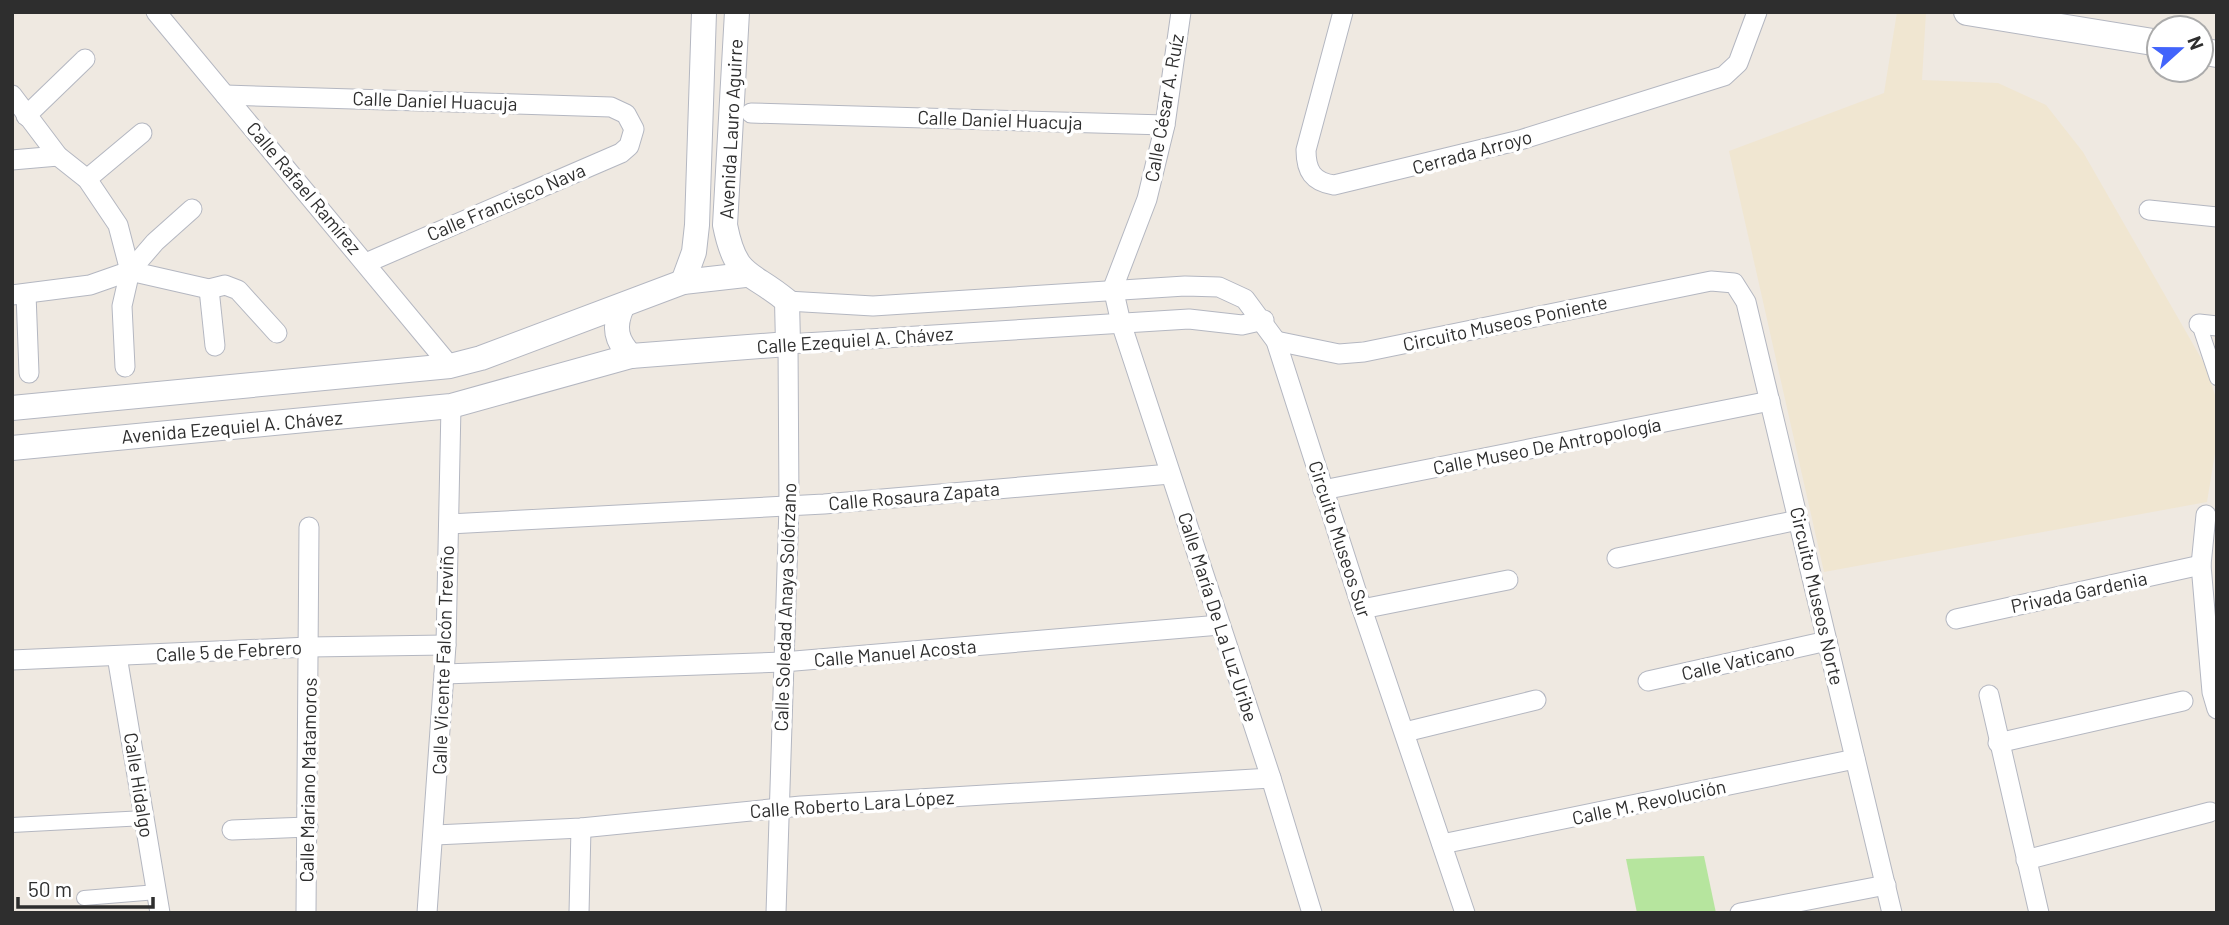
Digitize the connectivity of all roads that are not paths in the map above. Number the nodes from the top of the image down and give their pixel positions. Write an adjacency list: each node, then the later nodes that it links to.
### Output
1 (156, 12): 10 (street, Calle Rafael Ramírez)
2 (704, 12): 26 (street, Avenida Lauro Aguirre)
3 (737, 12): 25 (street, Avenida Lauro Aguirre)
4 (1181, 12): 14 (street, Calle César A. Ruíz)
5 (1343, 12): 6 (street, Cerrada Arroyo)
6 (1757, 12)
7 (1967, 12): 8 (main road)
8 (2145, 41)
9 (85, 59): 13 (street)
10 (225, 94): 15 (street, Calle Daniel Huacuja); 23 (street, Calle Rafael Ramírez)
11 (12, 95): 13 (street)
12 (751, 113): 14 (street, Calle Daniel Huacuja)
13 (26, 116): 17 (street)
14 (1165, 125): 28 (street, Calle César A. Ruíz)
15 (634, 129): 23 (street, Calle Francisco Nava)
16 (142, 132): 19 (street)
17 (58, 156): 18 (street); 19 (street)
18 (12, 160)
19 (87, 179): 24 (street)
20 (192, 209): 24 (street)
21 (2150, 210): 22 (street)
22 (2217, 217)
23 (366, 263): 41 (street, Calle Rafael Ramírez)
24 (130, 271): 29 (street); 30 (street); 42 (street)
25 (746, 275): 26 (street); 31 (street)
26 (683, 282): 32 (street)
27 (1734, 282): 37 (street, Circuito Museos Poniente); 45 (street, Circuito Museos Norte)
28 (1113, 288): 31 (street, Calle Ezequiel A. Chávez); 33 (street, Circuito Museos Sur); 34 (street)
29 (209, 289): 36 (street); 39 (street)
30 (19, 295): 43 (street)
31 (787, 301): 38 (street, Calle Soledad Anaya Solórzano)
32 (622, 307): 40 (street); 41 (street)
33 (1264, 320): 34 (street, Calle Ezequiel A. Chávez); 37 (street, Circuito Museos Sur)
34 (1121, 323): 38 (street, Calle Ezequiel A. Chávez); 49 (street, Calle María De La Luz Uribe)
35 (2208, 325): 44 (street)
36 (277, 333)
37 (1276, 341): 50 (street, Circuito Museos Sur)
38 (788, 344): 40 (street, Calle Ezequiel A. Chávez); 51 (street, Calle Soledad Anaya Solórzano)
39 (215, 346)
40 (631, 356): 46 (street, Calle Ezequiel A. Chávez)
41 (450, 366): 47 (street, Avenida Ezequiel A. Chávez)
42 (125, 367)
43 (29, 373)
44 (2217, 378)
45 (1770, 401): 50 (street, Calle Museo De Antropología); 53 (street, Circuito Museos Norte)
46 (451, 406): 48 (street, Avenida Ezequiel A. Chávez); 54 (street, Calle Vicente Falcón Treviño)
47 (12, 408)
48 (12, 448)
49 (1170, 474): 51 (street, Calle Rosaura Zapata); 61 (street, Calle María De La Luz Uribe)
50 (1324, 490): 59 (street, Circuito Museos Sur)
51 (789, 506): 54 (street, Calle Rosaura Zapata); 67 (street, Calle Soledad Anaya Solórzano)
52 (2206, 515): 57 (street)
53 (1798, 520): 56 (street); 62 (street, Circuito Museos Norte)
54 (449, 524): 63 (street, Calle Vicente Falcón Treviño)
55 (310, 527): 64 (street, Calle Mariano Matamoros)
56 (1618, 558)
57 (2201, 565): 60 (street, Privada Gardenia); 71 (street)
58 (1508, 580): 59 (street)
59 (1362, 609): 74 (street, Circuito Museos Sur)
60 (1956, 619)
61 (1220, 625): 67 (street, Calle Manuel Acosta); 77 (street, Calle María De La Luz Uribe)
62 (1827, 641): 69 (street, Calle Vaticano); 76 (street, Circuito Museos Norte)
63 (446, 645): 64 (street, Calle 5 de Febrero); 68 (street, Calle Vicente Falcón Treviño)
64 (309, 647): 65 (street, Calle 5 de Febrero); 82 (street, Calle Mariano Matamoros)
65 (117, 656): 66 (street, Calle 5 de Febrero); 80 (street, Calle Hidalgo)
66 (12, 660)
67 (783, 662): 68 (street, Calle Manuel Acosta); 78 (street, Calle Soledad Anaya Solórzano)
68 (444, 674): 85 (street, Calle Vicente Falcón Treviño)
69 (1648, 681)
70 (1989, 695): 75 (street)
71 (2215, 697)
72 (1536, 700): 74 (street)
73 (2183, 701): 75 (street)
74 (1405, 732): 86 (street, Circuito Museos Sur)
75 (1998, 743): 87 (street)
76 (1856, 759): 86 (street, Calle M. Revolución); 88 (street, Circuito Museos Norte)
77 (1271, 778): 78 (street, Calle Roberto Lara López); 96 (street, Calle María De La Luz Uribe)
78 (779, 808): 83 (street, Calle Roberto Lara López); 95 (street, Calle Soledad Anaya Solórzano)
79 (2210, 812): 87 (street)
80 (145, 818): 81 (street); 89 (street, Calle Hidalgo)
81 (12, 825)
82 (308, 827): 84 (street); 92 (street, Calle Mariano Matamoros)
83 (581, 828): 85 (street, Calle Roberto Lara López); 94 (street)
84 (232, 830)
85 (435, 835): 93 (street, Calle Vicente Falcón Treviño)
86 (1442, 844): 97 (street, Circuito Museos Sur)
87 (2026, 860): 100 (street)
88 (1886, 885): 98 (street); 99 (street, Circuito Museos Norte)
89 (157, 892): 90 (street); 91 (street, Calle Hidalgo)
90 (83, 898)
91 (160, 913)
92 (306, 913)
93 (428, 913)
94 (579, 913)
95 (776, 913)
96 (1312, 913)
97 (1465, 913)
98 (1740, 913)
99 (1892, 913)
100 (2039, 913)

